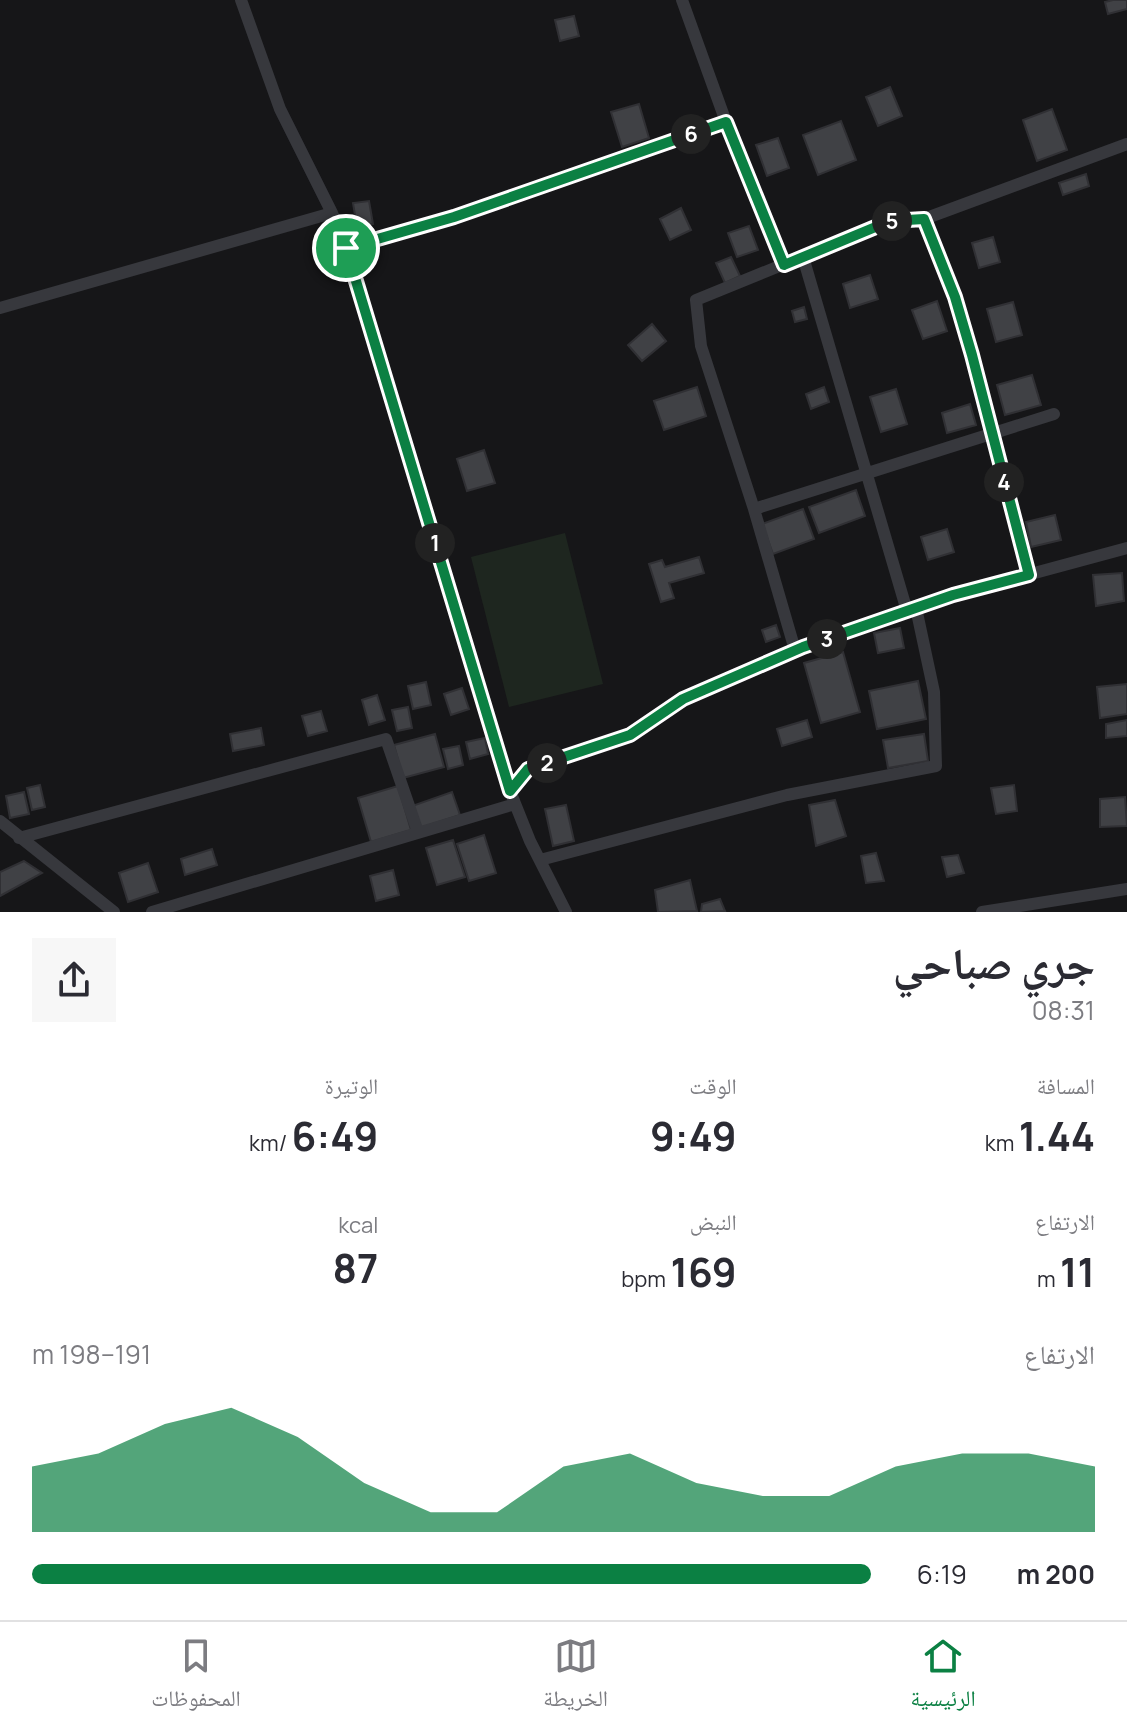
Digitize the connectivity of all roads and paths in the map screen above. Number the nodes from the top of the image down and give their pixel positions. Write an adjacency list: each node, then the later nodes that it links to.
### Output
1 (241, 0): 5 (street)
2 (682, 0): 3 (street)
3 (726, 122): 7 (street); 9 (street)
4 (1127, 144): 6 (street)
5 (332, 213): 7 (street); 10 (street)
6 (924, 219): 8 (street); 12 (street)
7 (346, 248): 19 (street)
8 (803, 257): 9 (street); 13 (street)
9 (784, 265): 14 (street)
10 (0, 308)
11 (1054, 414): 12 (street)
12 (991, 433): 13 (street); 16 (street)
13 (866, 473): 14 (street); 17 (street)
14 (754, 509): 18 (street)
15 (1127, 548): 16 (street)
16 (1029, 575): 17 (street)
17 (911, 610): 18 (street); 23 (street)
18 (795, 650): 19 (street)
19 (512, 797): 21 (street); 23 (street)
20 (0, 821): 22 (street)
21 (418, 832): 22 (street); 26 (street)
22 (19, 838): 25 (street)
23 (540, 860): 27 (street)
24 (1127, 889): 28 (street)
25 (114, 912)
26 (152, 912)
27 (566, 912)
28 (982, 912)

